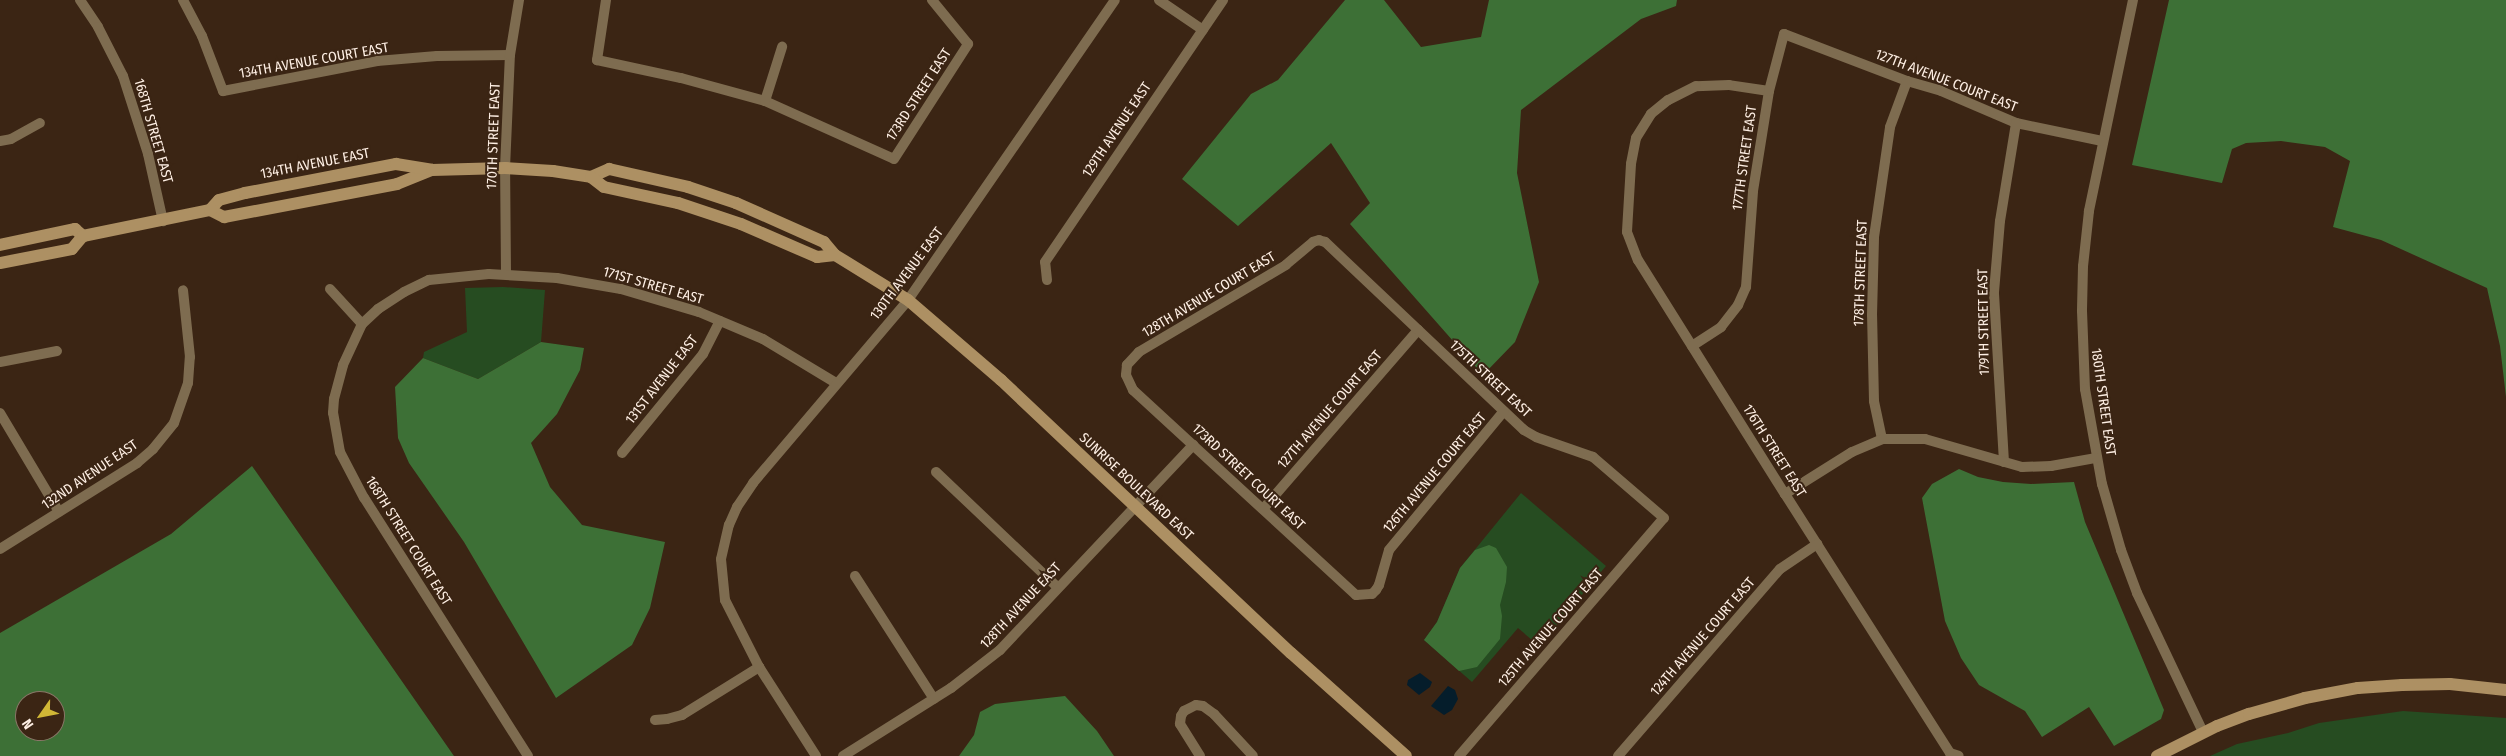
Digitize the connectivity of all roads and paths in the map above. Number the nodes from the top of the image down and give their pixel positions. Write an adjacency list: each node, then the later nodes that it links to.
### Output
1 (80, 0): 25 (street, 168TH STREET EAST)
2 (183, 0): 13 (street, 134TH AVENUE COURT EAST)
3 (519, 0): 13 (street, 170TH STREET EAST)
4 (606, 0): 16 (street)
5 (932, 0): 16 (street, 173RD STREET EAST)
6 (1115, 0): 35 (street, 130TH AVENUE EAST)
7 (1159, 0): 10 (street)
8 (1223, 0): 10 (street, 129TH AVENUE EAST)
9 (2133, 0): 20 (street, 180TH STREET EAST)
10 (1202, 30): 32 (street, 129TH AVENUE EAST)
11 (1784, 34): 14 (street, 127TH AVENUE COURT EAST); 15 (street, 177TH STREET EAST)
12 (782, 47): 16 (street)
13 (510, 55): 21 (street, 170TH STREET EAST)
14 (1907, 80): 18 (street, 127TH AVENUE COURT EAST); 46 (street, 178TH STREET EAST)
15 (1769, 91): 39 (street, 177TH STREET EAST); 39 (street, 176TH STREET EAST)
16 (765, 101)
17 (40, 123): 19 (street)
18 (2016, 123): 20 (street, 127TH AVENUE COURT EAST); 50 (street, 179TH STREET EAST)
19 (0, 141)
20 (2102, 141): 49 (street, 180TH STREET EAST)
21 (505, 168): 22 (street, 134TH AVENUE EAST); 23 (street, SUNRISE BOULEVARD EAST); 31 (street, 170TH STREET EAST)
22 (432, 170): 24 (street, 134TH AVENUE EAST); 24 (street, 134TH AVENUE EAST)
23 (591, 177): 29 (street, SUNRISE BOULEVARD EAST); 29 (street, SUNRISE BOULEVARD EAST)
24 (210, 210): 25 (street, 134TH AVENUE EAST)
25 (163, 221): 26 (street, 134TH AVENUE EAST)
26 (83, 236): 28 (street, 134TH AVENUE EAST); 30 (street, 134TH AVENUE EAST)
27 (1312, 242): 38 (street, 175TH STREET EAST); 42 (street, 128TH AVENUE COURT EAST)
28 (0, 245)
29 (835, 255): 35 (street, SUNRISE BOULEVARD EAST)
30 (0, 262)
31 (506, 274): 36 (street, 171ST STREET EAST); 37 (street)
32 (1047, 280)
33 (183, 290): 55 (street, 132ND AVENUE EAST)
34 (330, 290): 37 (street)
35 (908, 300): 43 (street, 130TH AVENUE EAST); 53 (street, SUNRISE BOULEVARD EAST)
36 (720, 321): 43 (street, 171ST STREET EAST); 48 (street, 131ST AVENUE EAST)
37 (362, 324): 67 (street, 168TH STREET COURT EAST)
38 (1418, 330): 44 (street, 175TH STREET EAST); 54 (street, 127TH AVENUE COURT EAST)
39 (1692, 346): 52 (street, 176TH STREET EAST)
40 (57, 351): 41 (street)
41 (0, 362)
42 (1126, 375): 47 (street, 173RD STREET COURT EAST)
43 (836, 383): 62 (street, 130TH AVENUE EAST)
44 (1504, 411): 56 (street, 175TH STREET EAST); 61 (street, 126TH AVENUE COURT EAST)
45 (0, 414): 55 (street)
46 (1882, 439): 50 (street); 52 (street)
47 (1193, 445): 53 (street, 128TH AVENUE EAST); 54 (street, 173RD STREET COURT EAST)
48 (622, 453)
49 (2096, 458): 50 (street); 66 (street, 180TH STREET EAST)
50 (2004, 462)
51 (936, 472): 60 (street)
52 (1785, 494): 57 (street, 176TH STREET EAST)
53 (1134, 506): 60 (street, 128TH AVENUE EAST); 72 (street, SUNRISE BOULEVARD EAST)
54 (1262, 509): 61 (street, 173RD STREET COURT EAST)
55 (59, 512): 58 (street, 132ND AVENUE EAST)
56 (1664, 518): 73 (street, 125TH AVENUE COURT EAST)
57 (1817, 544): 74 (street, 124TH AVENUE COURT EAST); 75 (street, 176TH STREET EAST)
58 (0, 549)
59 (855, 576): 64 (street)
60 (1057, 588): 64 (street, 128TH AVENUE EAST)
61 (1356, 595)
62 (759, 667): 65 (street); 68 (street, 130TH AVENUE EAST)
63 (2506, 690): 66 (street)
64 (934, 699): 69 (street, 128TH AVENUE EAST)
65 (655, 720)
66 (2203, 732): 76 (street)
67 (528, 756)
68 (816, 756)
69 (843, 756)
70 (1200, 756): 71 (street)
71 (1253, 756)
72 (1406, 756)
73 (1459, 756)
74 (1618, 756)
75 (1959, 756)
76 (2157, 756)

